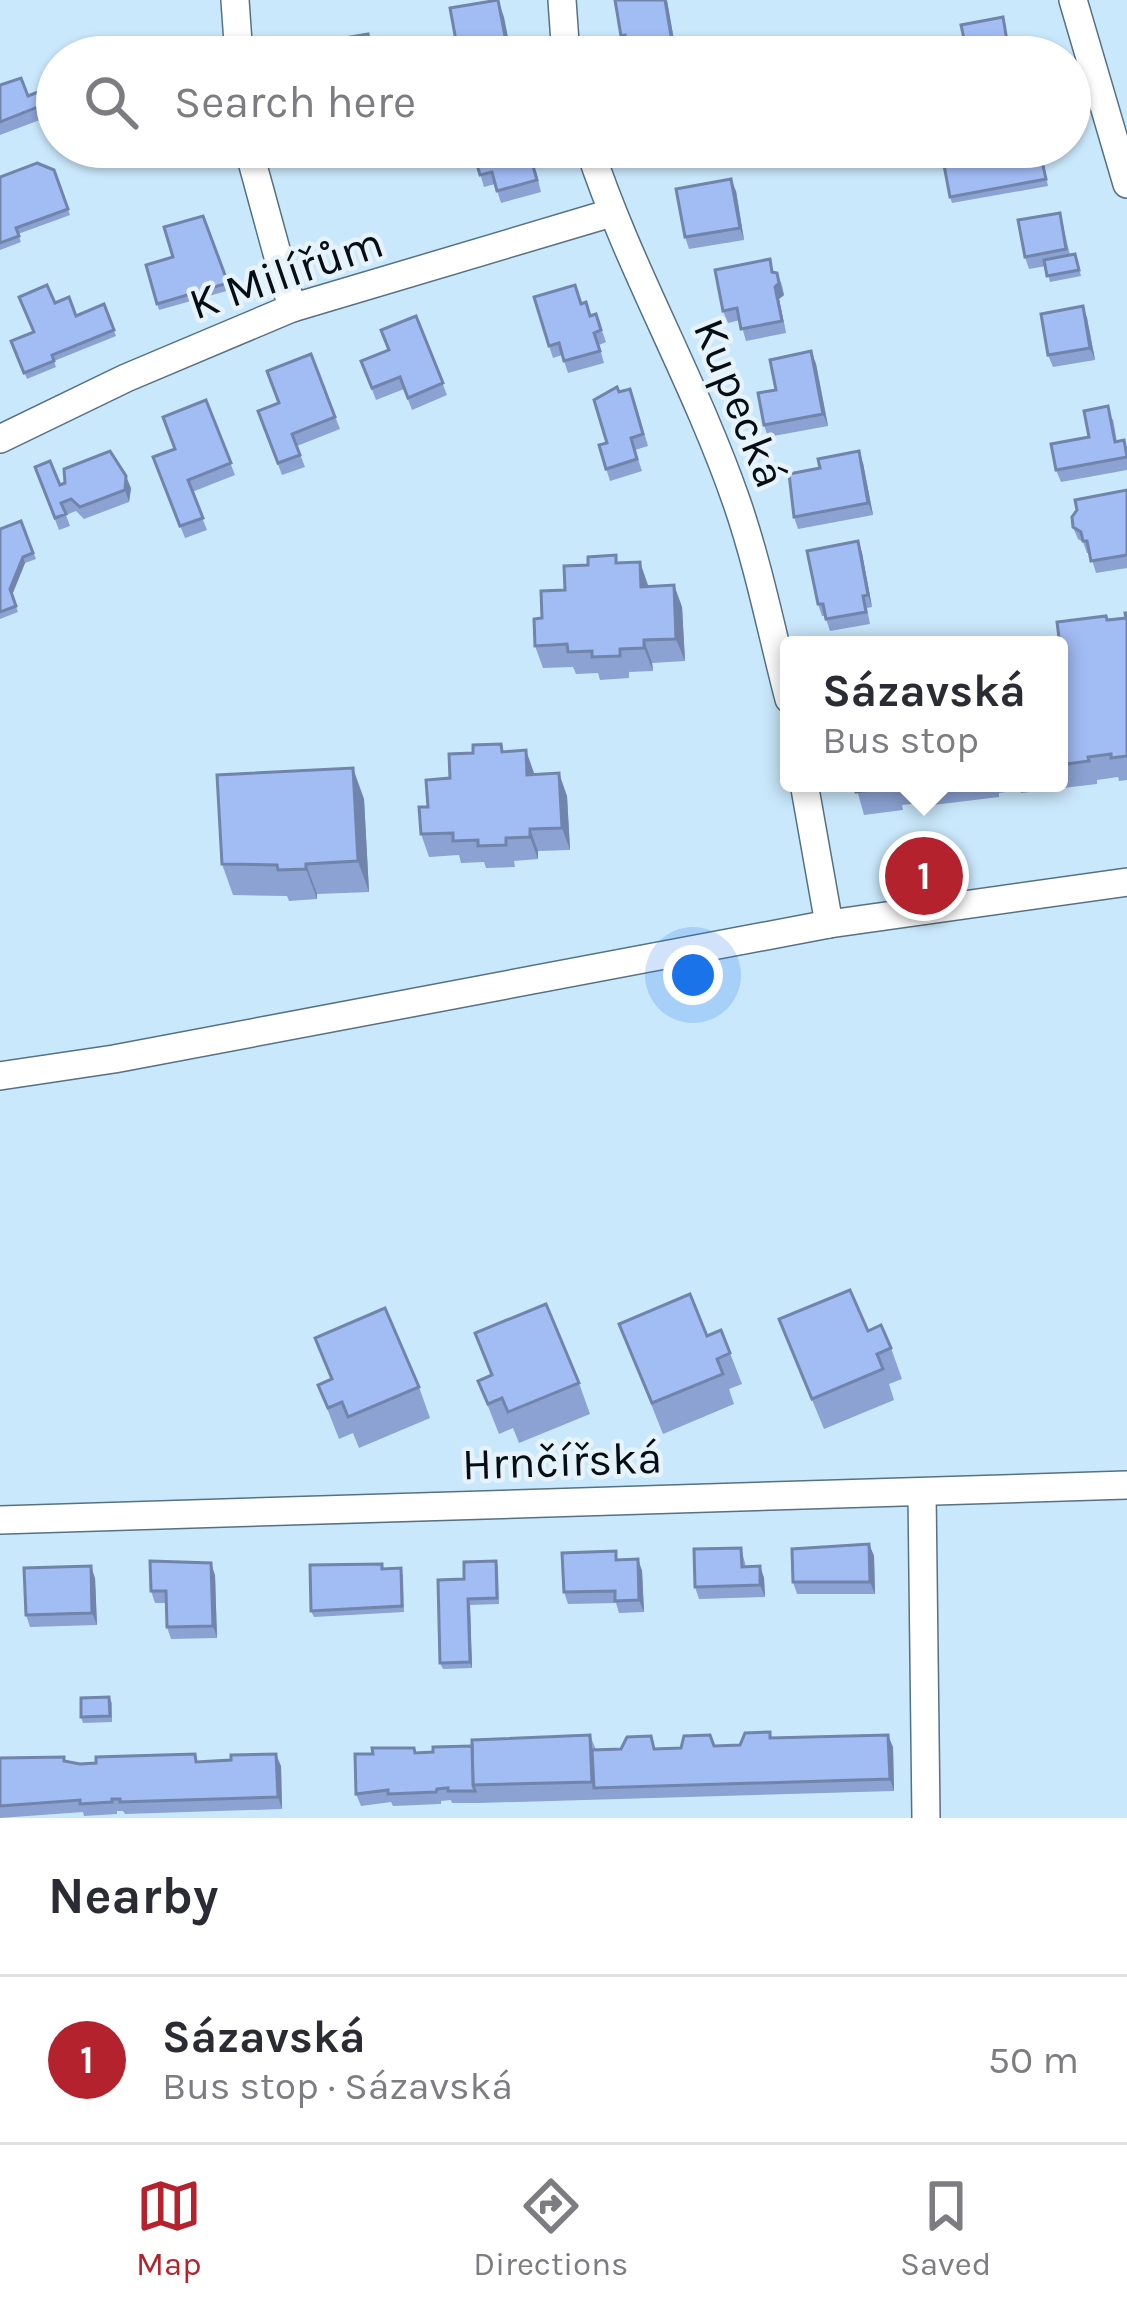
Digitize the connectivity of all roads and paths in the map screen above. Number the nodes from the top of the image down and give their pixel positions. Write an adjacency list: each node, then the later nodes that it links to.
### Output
1 (235, 0): 4 (street)
2 (562, 0): 5 (street)
3 (1073, 0): 6 (street)
4 (238, 36)
5 (565, 36)
6 (1084, 36)
7 (1091, 61): 10 (street)
8 (254, 168): 12 (street)
9 (596, 168): 11 (street, Kupecká)
10 (1127, 184)
11 (611, 213): 12 (street, K Milířům); 14 (street, Kupecká)
12 (292, 308): 13 (street, K Milířům)
13 (0, 439)
14 (780, 665)
15 (806, 792): 17 (street)
16 (1127, 882): 17 (street)
17 (829, 924): 18 (street)
18 (0, 1076)
19 (1127, 1486): 20 (street, Hrnčířská)
20 (922, 1492): 21 (street, Hrnčířská); 22 (street)
21 (0, 1520)
22 (926, 1818)

